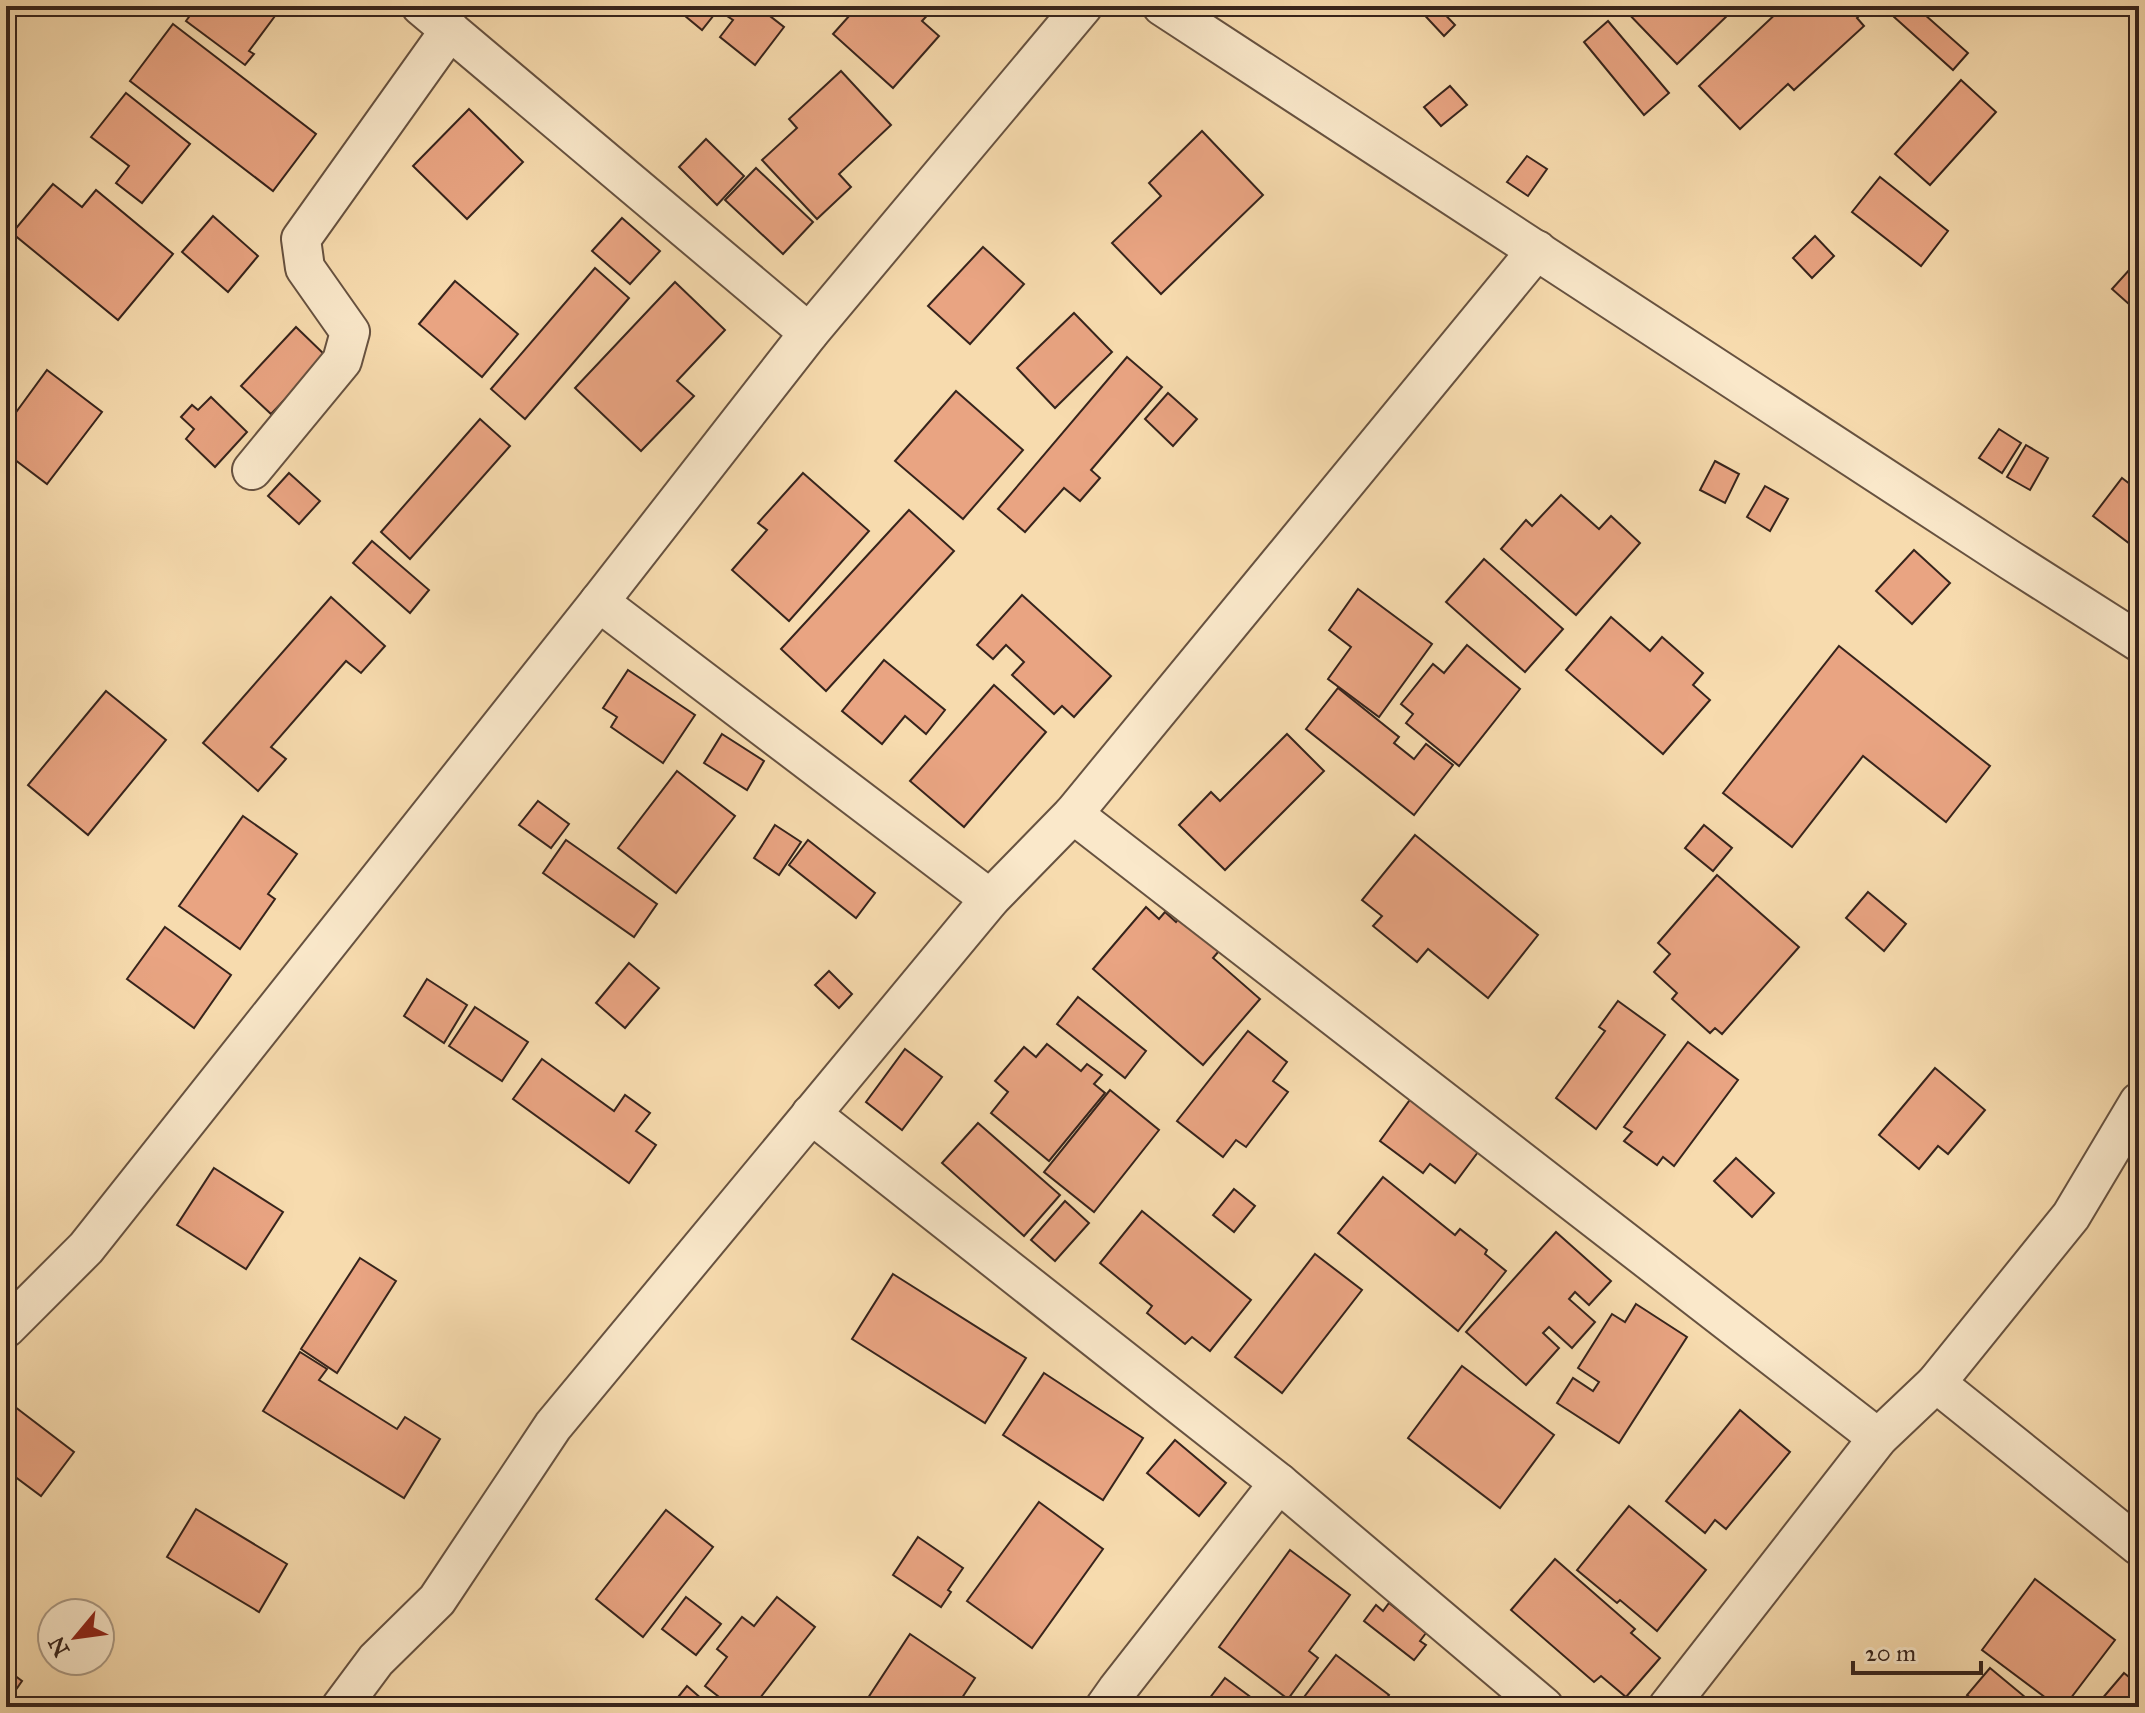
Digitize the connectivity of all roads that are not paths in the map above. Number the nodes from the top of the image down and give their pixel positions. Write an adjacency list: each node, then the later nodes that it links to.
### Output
1 (421, 6): 4 (street)
2 (1083, 6): 6 (street)
3 (1162, 6): 5 (street)
4 (450, 30): 6 (street); 7 (street)
5 (1537, 250): 9 (street); 10 (street)
6 (809, 333): 8 (street)
7 (252, 470)
8 (599, 602): 11 (street); 14 (street)
9 (2139, 642)
10 (1073, 814): 11 (street); 16 (street)
11 (990, 899): 13 (street)
12 (2139, 1102): 15 (street)
13 (811, 1114): 17 (street); 19 (street)
14 (6, 1328)
15 (1936, 1383): 16 (street); 18 (street)
16 (1878, 1438): 22 (street)
17 (1279, 1483): 20 (street); 21 (street)
18 (2139, 1546)
19 (341, 1707)
20 (1105, 1707)
21 (1544, 1707)
22 (1668, 1707)

